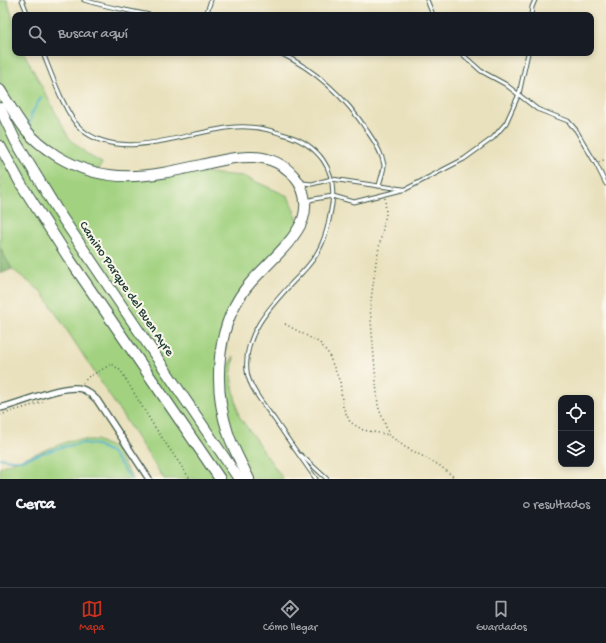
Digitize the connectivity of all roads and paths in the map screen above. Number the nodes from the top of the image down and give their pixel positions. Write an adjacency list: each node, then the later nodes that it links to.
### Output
1 (22, 0): 6 (lane)
2 (84, 0): 7 (lane)
3 (211, 0): 8 (lane)
4 (427, 0): 9 (lane)
5 (535, 0): 10 (lane)
6 (27, 12)
7 (136, 12)
8 (207, 12)
9 (432, 12)
10 (532, 12)
11 (44, 56): 21 (lane)
12 (285, 56): 24 (lane)
13 (465, 56): 16 (lane)
14 (527, 56): 16 (lane)
15 (0, 90): 22 (highway)
16 (519, 94): 20 (lane); 25 (lane)
17 (0, 108): 39 (highway, Camino Parque del Buen Ayre)
18 (0, 146): 38 (highway)
19 (606, 159): 20 (path)
20 (596, 164): 23 (lane)
21 (332, 179): 22 (lane); 24 (lane); 27 (lane)
22 (298, 181): 28 (highway)
23 (606, 184)
24 (379, 186): 25 (lane)
25 (406, 189): 26 (lane)
26 (385, 194): 27 (lane); 34 (path)
27 (333, 196): 28 (lane); 35 (lane)
28 (304, 208): 40 (highway)
29 (285, 324): 34 (path)
30 (81, 388): 32 (street); 36 (street); 37 (path)
31 (49, 400): 33 (path)
32 (0, 408)
33 (0, 415)
34 (389, 435): 43 (path)
35 (296, 450): 41 (lane); 42 (lane)
36 (149, 479)
37 (190, 479)
38 (220, 479)
39 (239, 479)
40 (249, 479)
41 (316, 479)
42 (327, 479)
43 (456, 479)

